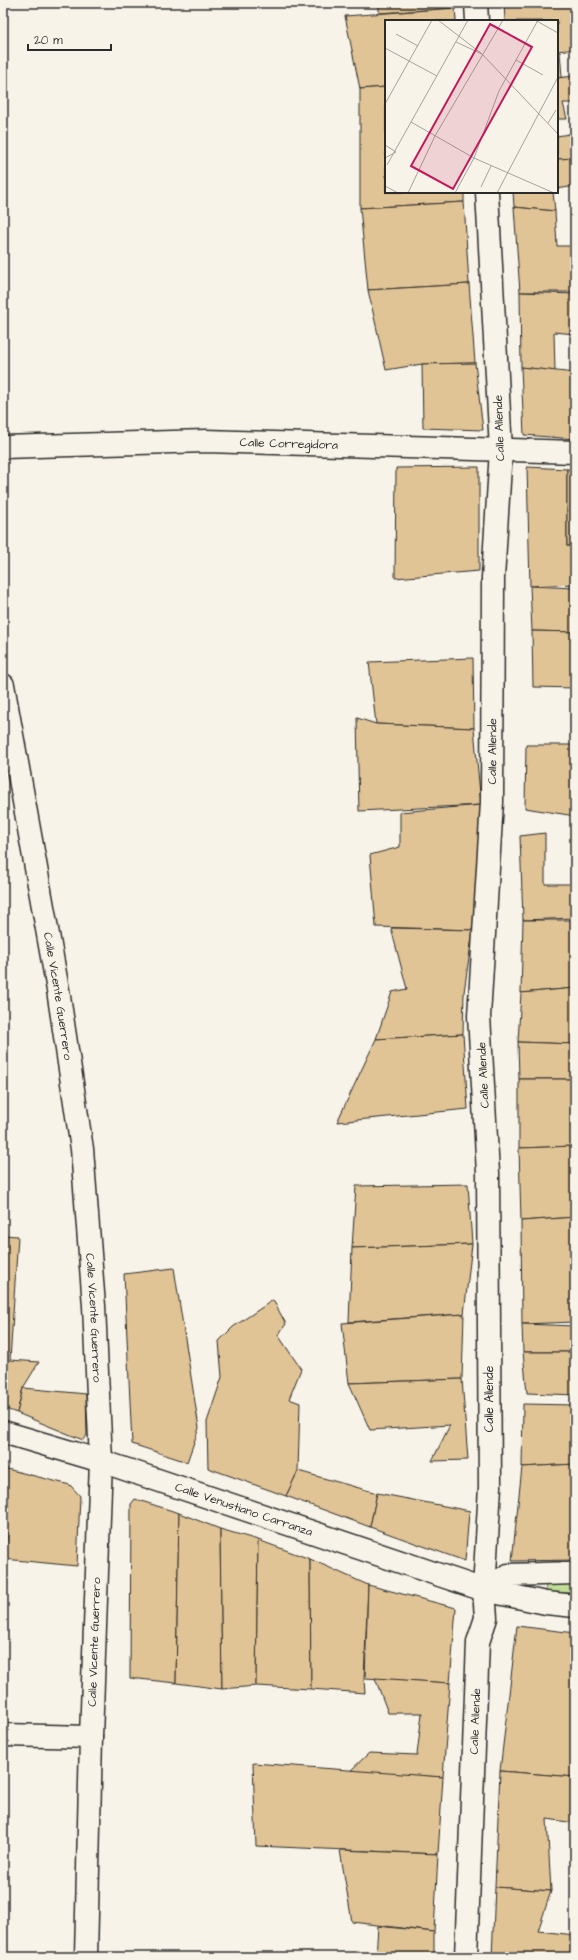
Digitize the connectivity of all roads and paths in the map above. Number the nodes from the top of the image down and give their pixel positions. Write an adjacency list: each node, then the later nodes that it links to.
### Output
1 (476, 3): 2 (street)
2 (477, 20)
3 (487, 193): 5 (street, Calle Allende)
4 (3, 447): 5 (street, Calle Corregidora)
5 (501, 450): 6 (street, Calle Corregidora); 11 (street, Calle Allende)
6 (575, 452)
7 (3, 685): 9 (street, Calle Vicente Guerrero)
8 (3, 1432): 9 (street, Calle Venustiano Carranza)
9 (101, 1461): 11 (street, Calle Venustiano Carranza); 14 (street, Calle Vicente Guerrero)
10 (575, 1573): 11 (street)
11 (484, 1590): 12 (street, Calle Venustiano Carranza); 16 (street, Calle Allende)
12 (575, 1606)
13 (3, 1735): 14 (street)
14 (91, 1736): 15 (street, Calle Vicente Guerrero)
15 (86, 1957)
16 (466, 1957)

